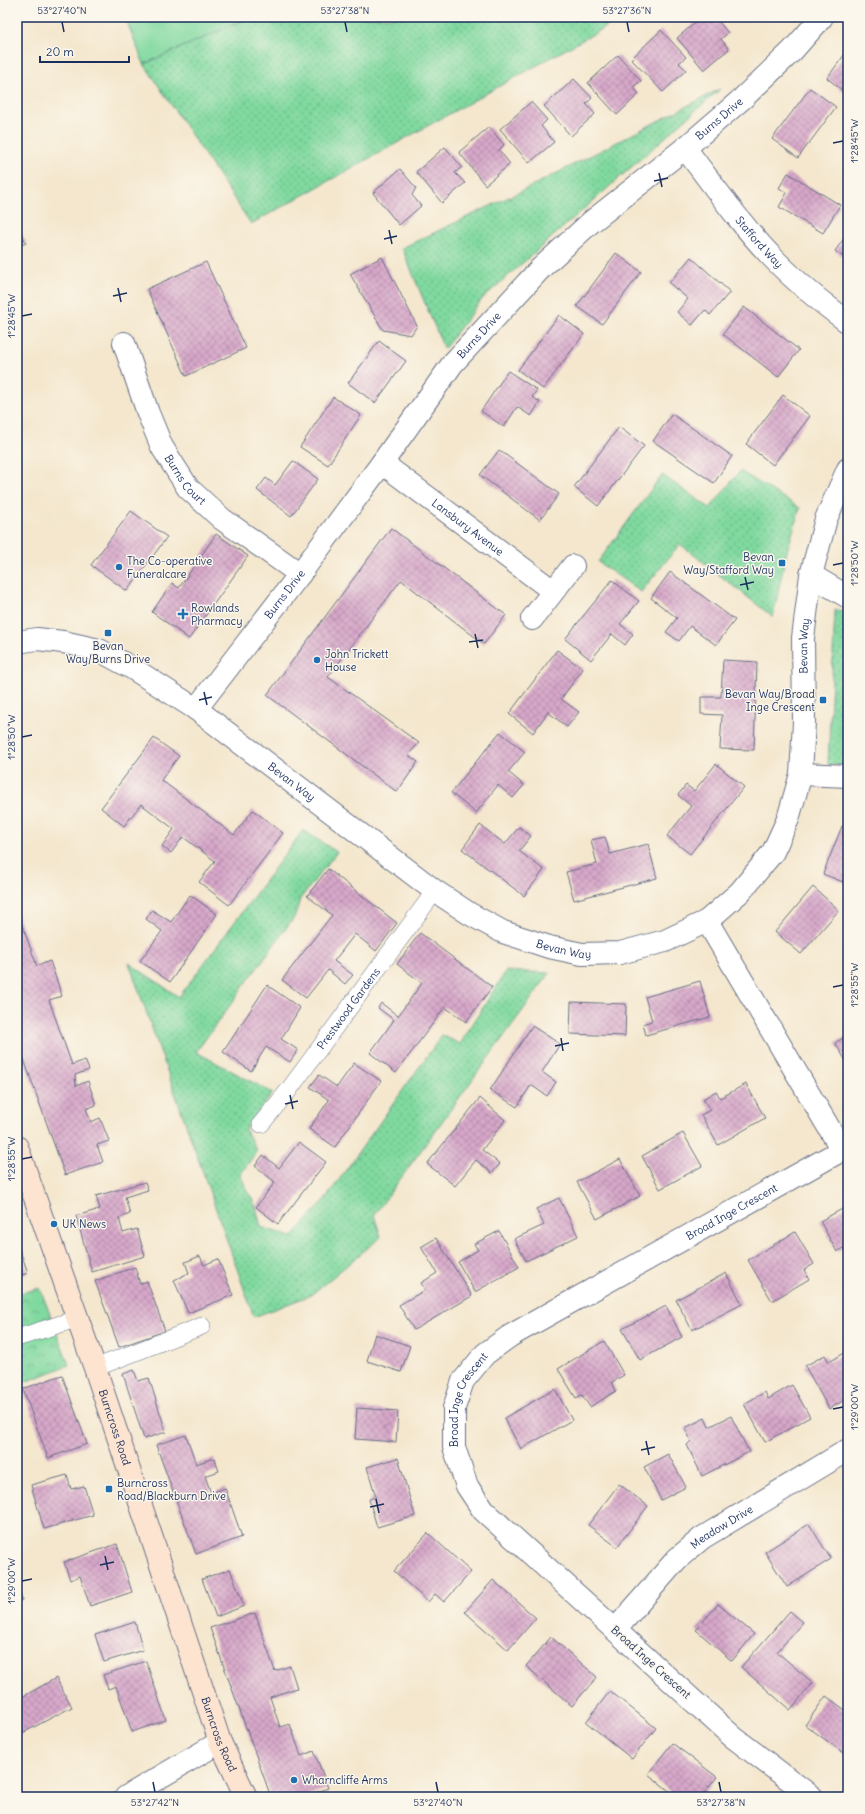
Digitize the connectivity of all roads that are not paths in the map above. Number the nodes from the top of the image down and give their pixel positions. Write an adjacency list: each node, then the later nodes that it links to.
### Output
1 (822, 17): 2 (street, Burns Drive)
2 (685, 148): 3 (street, Stafford Way); 5 (street, Burns Drive)
3 (848, 322)
4 (124, 343): 8 (street, Burns Court)
5 (382, 463): 8 (street, Burns Drive); 10 (street, Lansbury Avenue)
6 (848, 469): 9 (street, Bevan Way)
7 (573, 566): 10 (street)
8 (300, 574): 14 (street, Burns Drive)
9 (811, 576): 11 (street); 15 (street, Bevan Way)
10 (553, 591): 12 (street)
11 (848, 597)
12 (532, 619)
13 (17, 642): 14 (street, Bevan Way)
14 (196, 709): 17 (street, Bevan Way)
15 (801, 774): 16 (street); 18 (street, Bevan Way)
16 (848, 776)
17 (435, 891): 18 (street, Bevan Way); 19 (lane, Prestwood Gardens)
18 (707, 921): 21 (street, Broad Inge Crescent)
19 (261, 1124)
20 (17, 1147): 22 (main road, Burncross Road)
21 (845, 1148): 27 (street, Broad Inge Crescent)
22 (76, 1319): 24 (lane); 25 (main road, Burncross Road)
23 (202, 1326): 25 (lane)
24 (17, 1338)
25 (95, 1368): 28 (main road, Burncross Road)
26 (848, 1450): 27 (street, Meadow Drive)
27 (616, 1629): 31 (street, Broad Inge Crescent)
28 (220, 1742): 29 (street); 30 (main road, Burncross Road)
29 (126, 1797)
30 (246, 1797)
31 (812, 1797)

